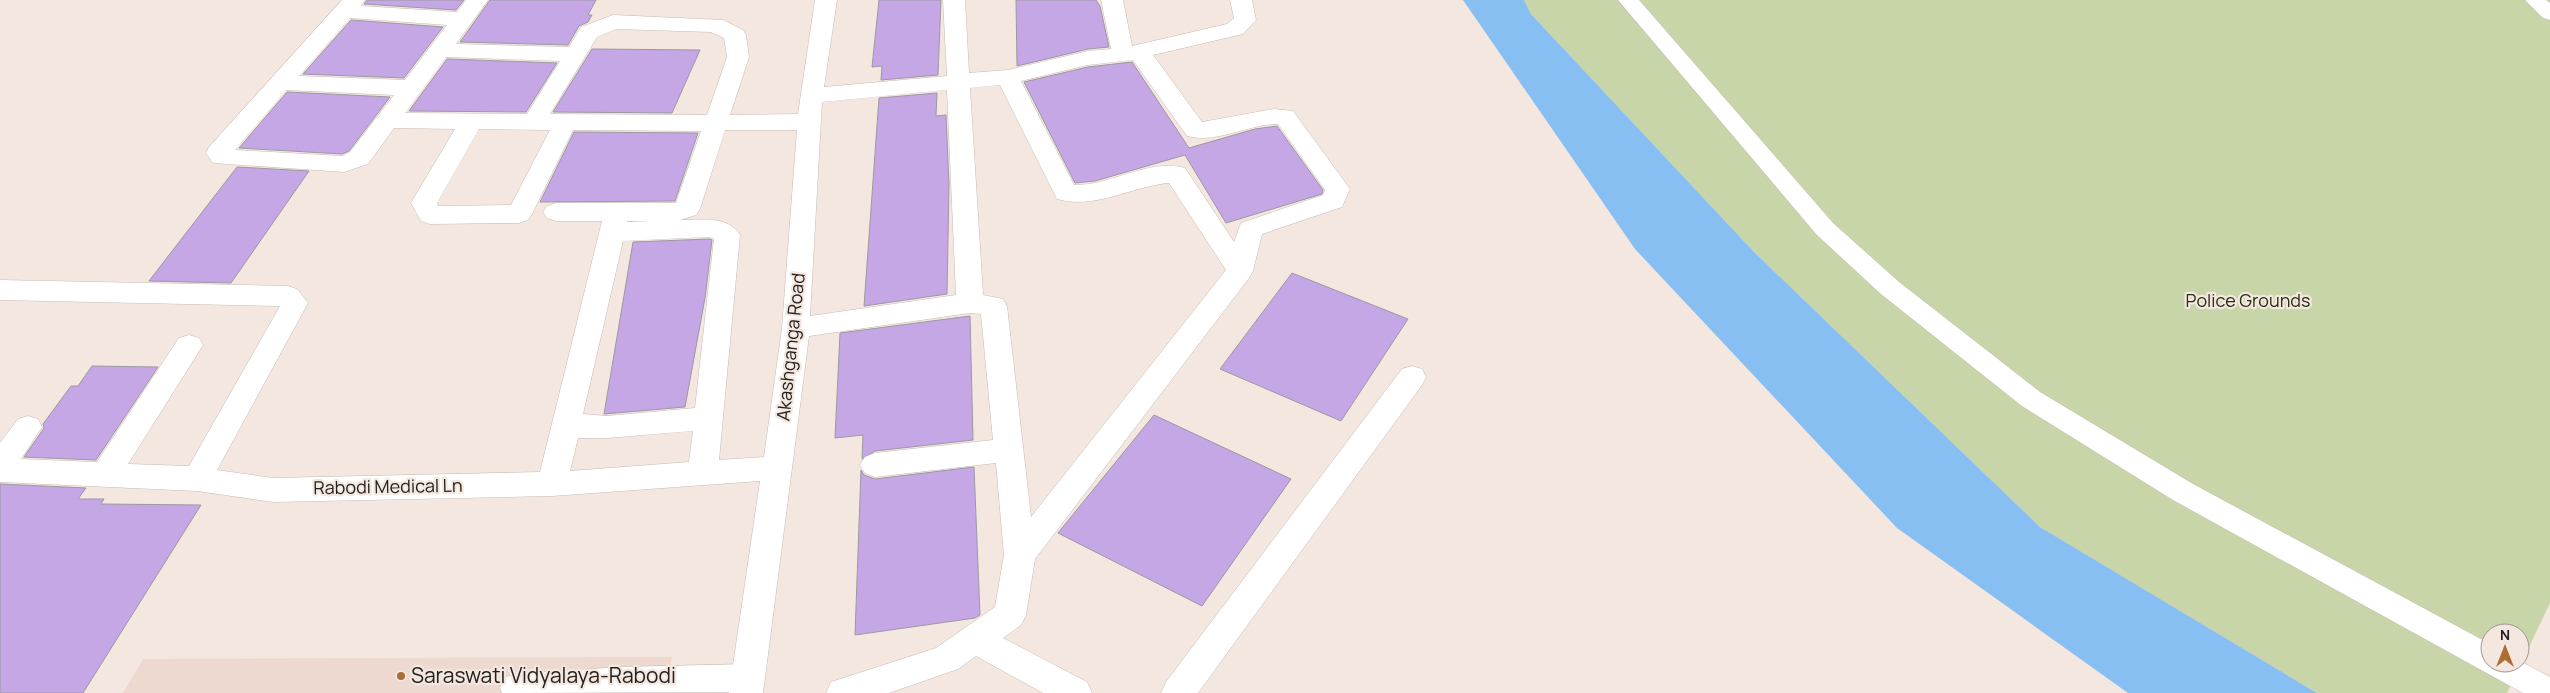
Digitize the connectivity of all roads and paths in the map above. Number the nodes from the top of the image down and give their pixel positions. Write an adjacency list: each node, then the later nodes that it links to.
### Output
1 (476, 0): 10 (street)
2 (826, 0): 18 (street, Akashganga Road)
3 (954, 0): 16 (street)
4 (1112, 0): 13 (street)
5 (1241, 0): 13 (street)
6 (1628, 0): 46 (lane)
7 (2535, 0): 9 (lane)
8 (348, 6): 10 (street); 15 (street)
9 (2550, 14)
10 (463, 19): 11 (street)
11 (439, 50): 12 (street); 17 (street)
12 (575, 54): 21 (street); 23 (street)
13 (1132, 54): 14 (street); 26 (street)
14 (1008, 78): 16 (street); 26 (street)
15 (280, 82): 17 (street); 19 (street)
16 (959, 83): 18 (street); 28 (street)
17 (412, 88): 19 (street)
18 (810, 109): 23 (street); 29 (street, Akashganga Road)
19 (394, 113): 20 (street)
20 (472, 121): 21 (street); 22 (street)
21 (533, 123): 22 (street)
22 (565, 123): 23 (street)
23 (715, 123): 25 (street)
24 (556, 212): 25 (street)
25 (615, 222): 32 (street); 34 (street)
26 (1240, 271): 44 (street)
27 (0, 290): 42 (street)
28 (970, 303): 29 (street); 35 (street)
29 (796, 328): 38 (street, Akashganga Road)
30 (190, 345): 41 (street)
31 (1412, 377): 54 (street)
32 (708, 418): 34 (street); 40 (street)
33 (28, 427): 37 (street)
34 (565, 427): 43 (street)
35 (1009, 450): 36 (street); 44 (street)
36 (875, 465)
37 (0, 466)
38 (776, 468): 40 (street, Rabodi Medical Ln); 48 (street, Akashganga Road)
39 (0, 470): 41 (street, Rabodi Medical Ln)
40 (703, 472): 43 (street, Rabodi Medical Ln)
41 (105, 475): 42 (street, Rabodi Medical Ln)
42 (197, 479): 43 (street, Rabodi Medical Ln)
43 (552, 484)
44 (1020, 555): 45 (street)
45 (975, 639): 52 (street); 53 (street)
46 (2480, 655)
47 (2515, 673): 51 (lane)
48 (747, 685): 49 (lane)
49 (619, 687): 50 (lane)
50 (515, 688)
51 (2550, 692)
52 (843, 693)
53 (1076, 693)
54 (1178, 693)

